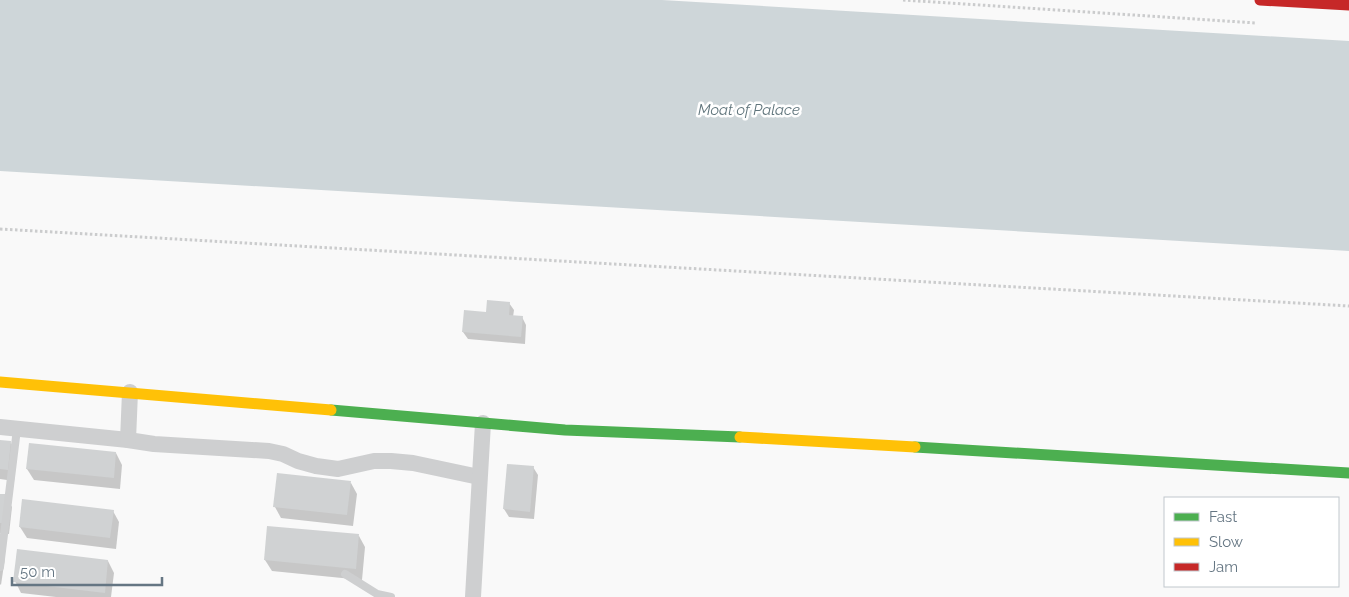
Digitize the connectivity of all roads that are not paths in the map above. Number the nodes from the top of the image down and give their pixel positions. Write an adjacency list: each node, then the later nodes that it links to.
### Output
1 (1260, 0): 2 (street)
2 (1349, 6)
3 (0, 382): 4 (street)
4 (130, 392): 5 (street); 8 (street)
5 (484, 423): 9 (street); 10 (street)
6 (0, 427): 7 (street)
7 (17, 429): 8 (street); 11 (lane)
8 (128, 440): 10 (street)
9 (1349, 473)
10 (480, 477): 14 (street)
11 (0, 567)
12 (346, 574): 13 (lane)
13 (391, 597)
14 (473, 597)

